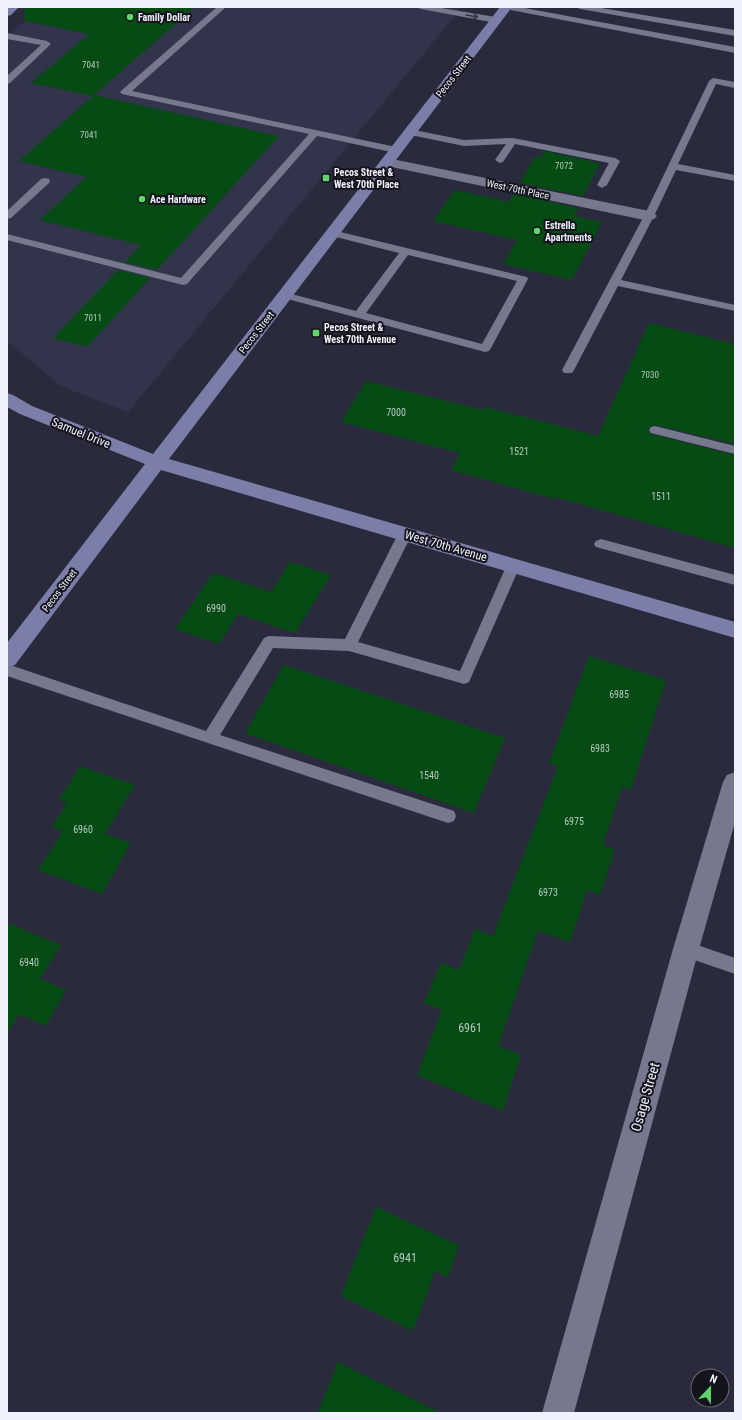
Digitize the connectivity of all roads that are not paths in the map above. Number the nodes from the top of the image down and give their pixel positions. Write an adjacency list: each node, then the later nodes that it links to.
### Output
1 (13, 7): 7 (main road)
2 (222, 7): 14 (lane)
3 (421, 7): 6 (lane, one-way to 6)
4 (580, 7): 5 (lane)
5 (600, 9): 8 (lane)
6 (501, 11): 10 (lane); 13 (main road, Pecos Street)
7 (7, 12)
8 (735, 34)
9 (7, 36): 11 (lane)
10 (735, 50)
11 (7, 81)
12 (735, 85): 19 (lane)
13 (409, 132): 15 (lane); 16 (main road, Pecos Street)
14 (315, 133): 16 (lane); 26 (lane)
15 (513, 141): 17 (lane); 22 (lane)
16 (396, 150): 18 (main road, Pecos Street)
17 (500, 160)
18 (387, 162): 24 (street, West 70th Place); 25 (main road, Pecos Street)
19 (672, 166): 20 (lane); 24 (lane)
20 (735, 178)
21 (45, 181): 23 (lane)
22 (602, 185)
23 (7, 216)
24 (648, 216): 28 (lane)
25 (332, 233): 27 (lane); 29 (main road, Pecos Street)
26 (7, 237)
27 (405, 251): 31 (lane); 31 (lane)
28 (614, 282): 30 (lane); 32 (lane)
29 (284, 295): 31 (lane); 36 (main road, Pecos Street)
30 (735, 308)
31 (359, 315)
32 (568, 370)
33 (7, 399): 36 (main road, Samuel Drive)
34 (655, 430): 35 (lane)
35 (735, 450)
36 (157, 462): 37 (main road, West 70th Avenue); 43 (main road, Pecos Street)
37 (405, 534): 39 (main road, West 70th Avenue); 42 (lane)
38 (601, 544): 40 (lane)
39 (513, 566): 41 (main road, West 70th Avenue); 42 (lane)
40 (735, 580)
41 (735, 630)
42 (349, 645): 45 (lane)
43 (7, 659)
44 (7, 670): 45 (lane)
45 (210, 738): 47 (lane)
46 (735, 782): 48 (street, Osage Street)
47 (448, 816)
48 (686, 949): 49 (lane); 50 (street, Osage Street)
49 (735, 966)
50 (558, 1413)

